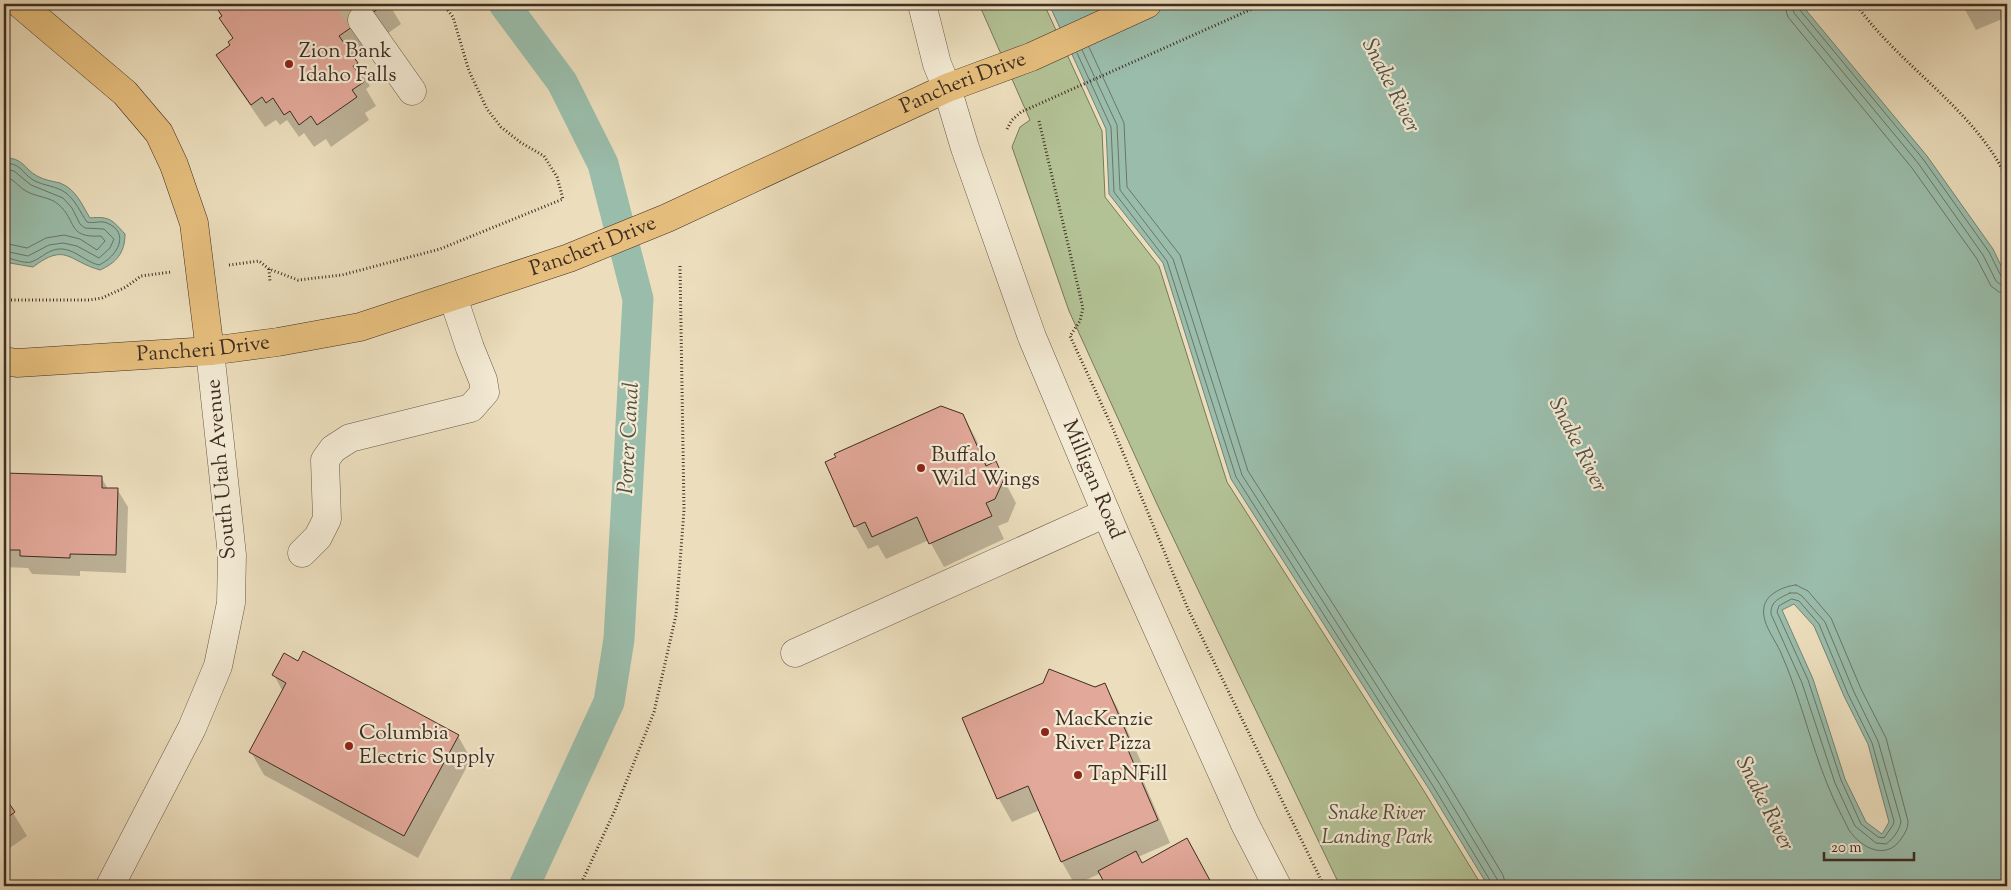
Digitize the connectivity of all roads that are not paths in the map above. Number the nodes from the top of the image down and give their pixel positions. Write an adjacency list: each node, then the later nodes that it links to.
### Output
1 (20, 4): 8 (main road, South Utah Avenue)
2 (922, 4): 5 (street, Milligan Road)
3 (1147, 4): 5 (main road, Pancheri Drive)
4 (362, 20): 6 (street)
5 (947, 88): 7 (main road, Pancheri Drive); 10 (street, Milligan Road)
6 (412, 91)
7 (453, 297): 8 (main road, Pancheri Drive); 11 (street)
8 (210, 351): 9 (main road, Pancheri Drive); 13 (street, South Utah Avenue)
9 (4, 361)
10 (1106, 513): 12 (street); 14 (street, Milligan Road)
11 (302, 553)
12 (795, 653)
13 (110, 886)
14 (1277, 886)

